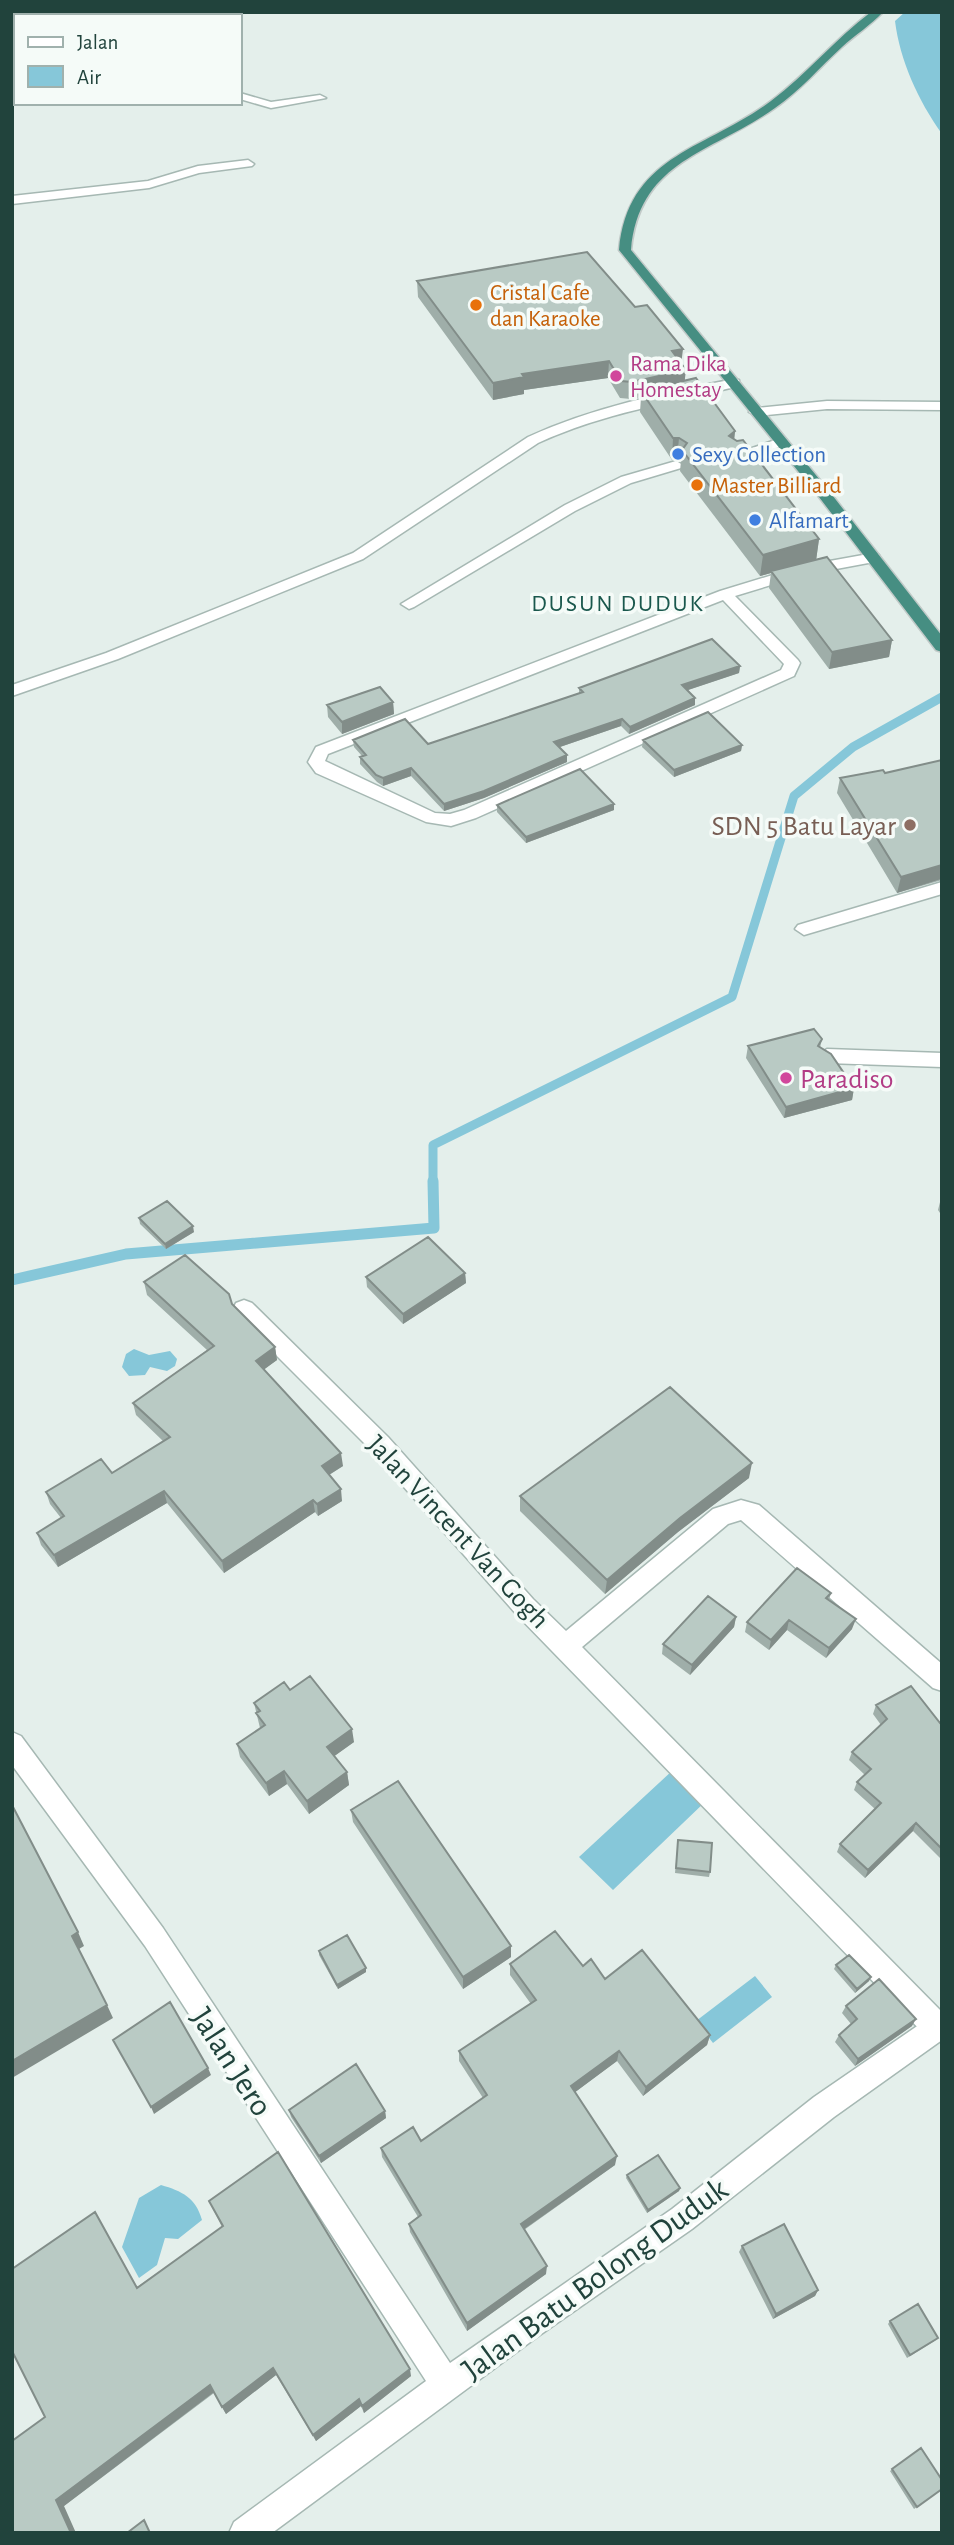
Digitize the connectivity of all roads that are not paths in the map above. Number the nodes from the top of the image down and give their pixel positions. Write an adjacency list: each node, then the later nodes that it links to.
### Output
1 (878, 12): 6 (highway)
2 (242, 97): 3 (street)
3 (320, 98)
4 (248, 164): 5 (street)
5 (12, 200)
6 (734, 383): 8 (highway); 16 (street)
7 (942, 406): 8 (street)
8 (756, 412): 9 (highway)
9 (781, 442): 10 (street); 12 (highway)
10 (736, 456)
11 (676, 466): 14 (street)
12 (874, 558): 13 (street); 15 (highway)
13 (725, 594): 13 (street)
14 (409, 604)
15 (939, 644)
16 (12, 691)
17 (942, 888): 18 (street)
18 (804, 929)
19 (827, 1056): 20 (street)
20 (942, 1060)
21 (244, 1309): 22 (street, Jalan Vincent Van Gogh)
22 (565, 1646): 23 (street, Jalan Vincent Van Gogh); 25 (street)
23 (942, 1680)
24 (12, 1744): 26 (street, Jalan Jero)
25 (939, 2025): 26 (street, Jalan Batu Bolong Duduk)
26 (446, 2384): 27 (street, Jalan Batu Bolong Duduk)
27 (245, 2533)

